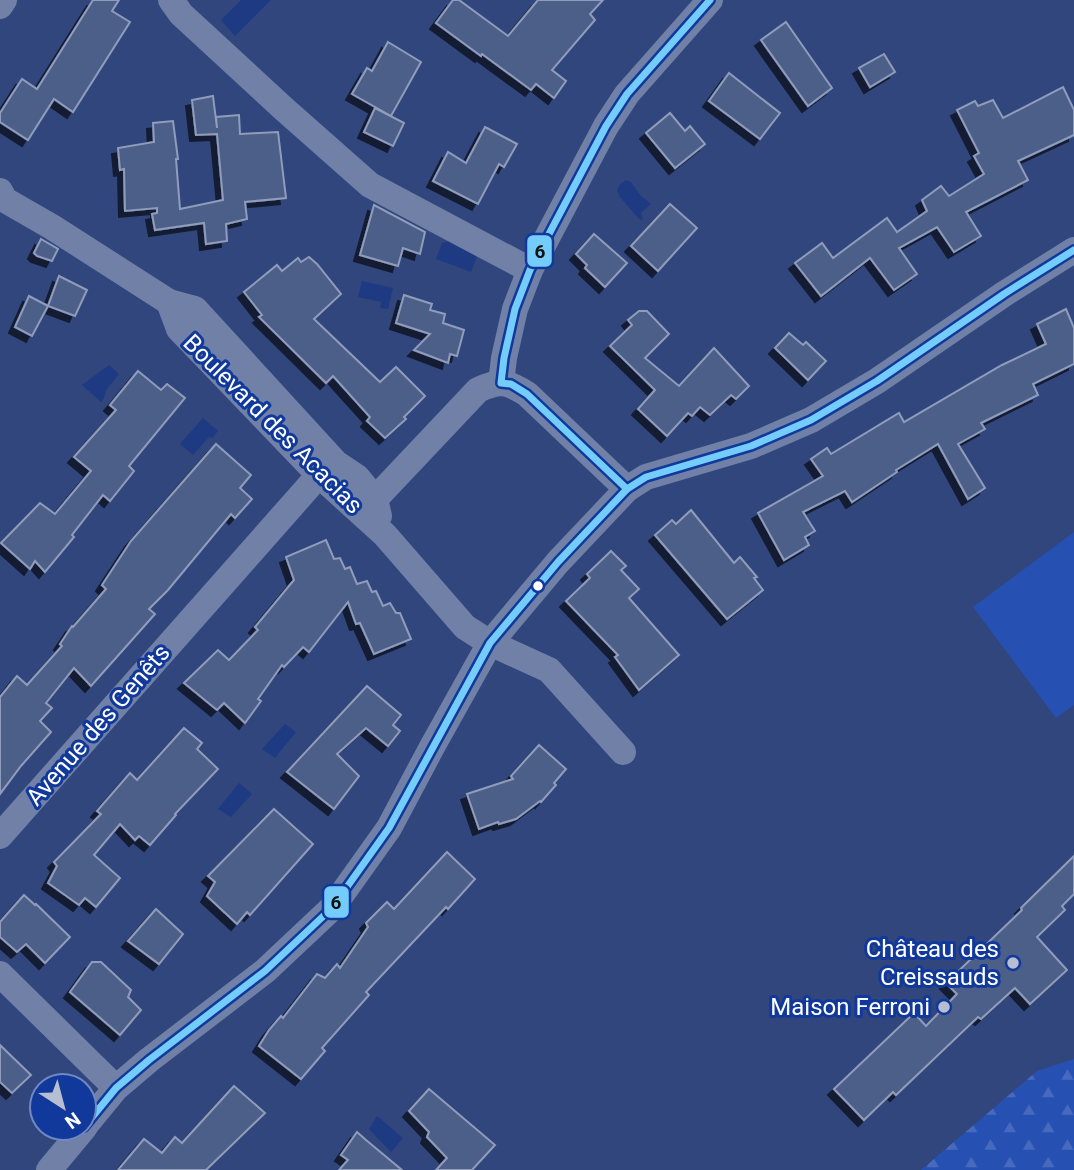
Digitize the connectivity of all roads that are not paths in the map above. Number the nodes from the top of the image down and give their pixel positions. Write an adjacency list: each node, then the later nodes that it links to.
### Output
1 (4, 0): 4 (street)
2 (171, 0): 7 (street)
3 (710, 0): 7 (street)
4 (0, 6)
5 (0, 191): 9 (street, Boulevard des Acacias)
6 (1074, 250): 10 (street)
7 (530, 270): 8 (street)
8 (501, 383): 10 (street); 11 (street, Boulevard des Acacias)
9 (328, 469): 11 (street, Boulevard des Acacias); 12 (street, Boulevard des Acacias); 15 (street, Avenue des Genêts)
10 (627, 489): 13 (street)
11 (375, 499): 12 (street, Boulevard des Acacias)
12 (385, 536): 13 (street, Boulevard des Acacias)
13 (490, 643): 14 (street, Boulevard des Acacias); 17 (street)
14 (623, 752)
15 (0, 836)
16 (0, 974): 17 (street)
17 (116, 1088): 18 (street)
18 (98, 1110)
19 (72, 1142): 20 (street)
20 (49, 1170)

